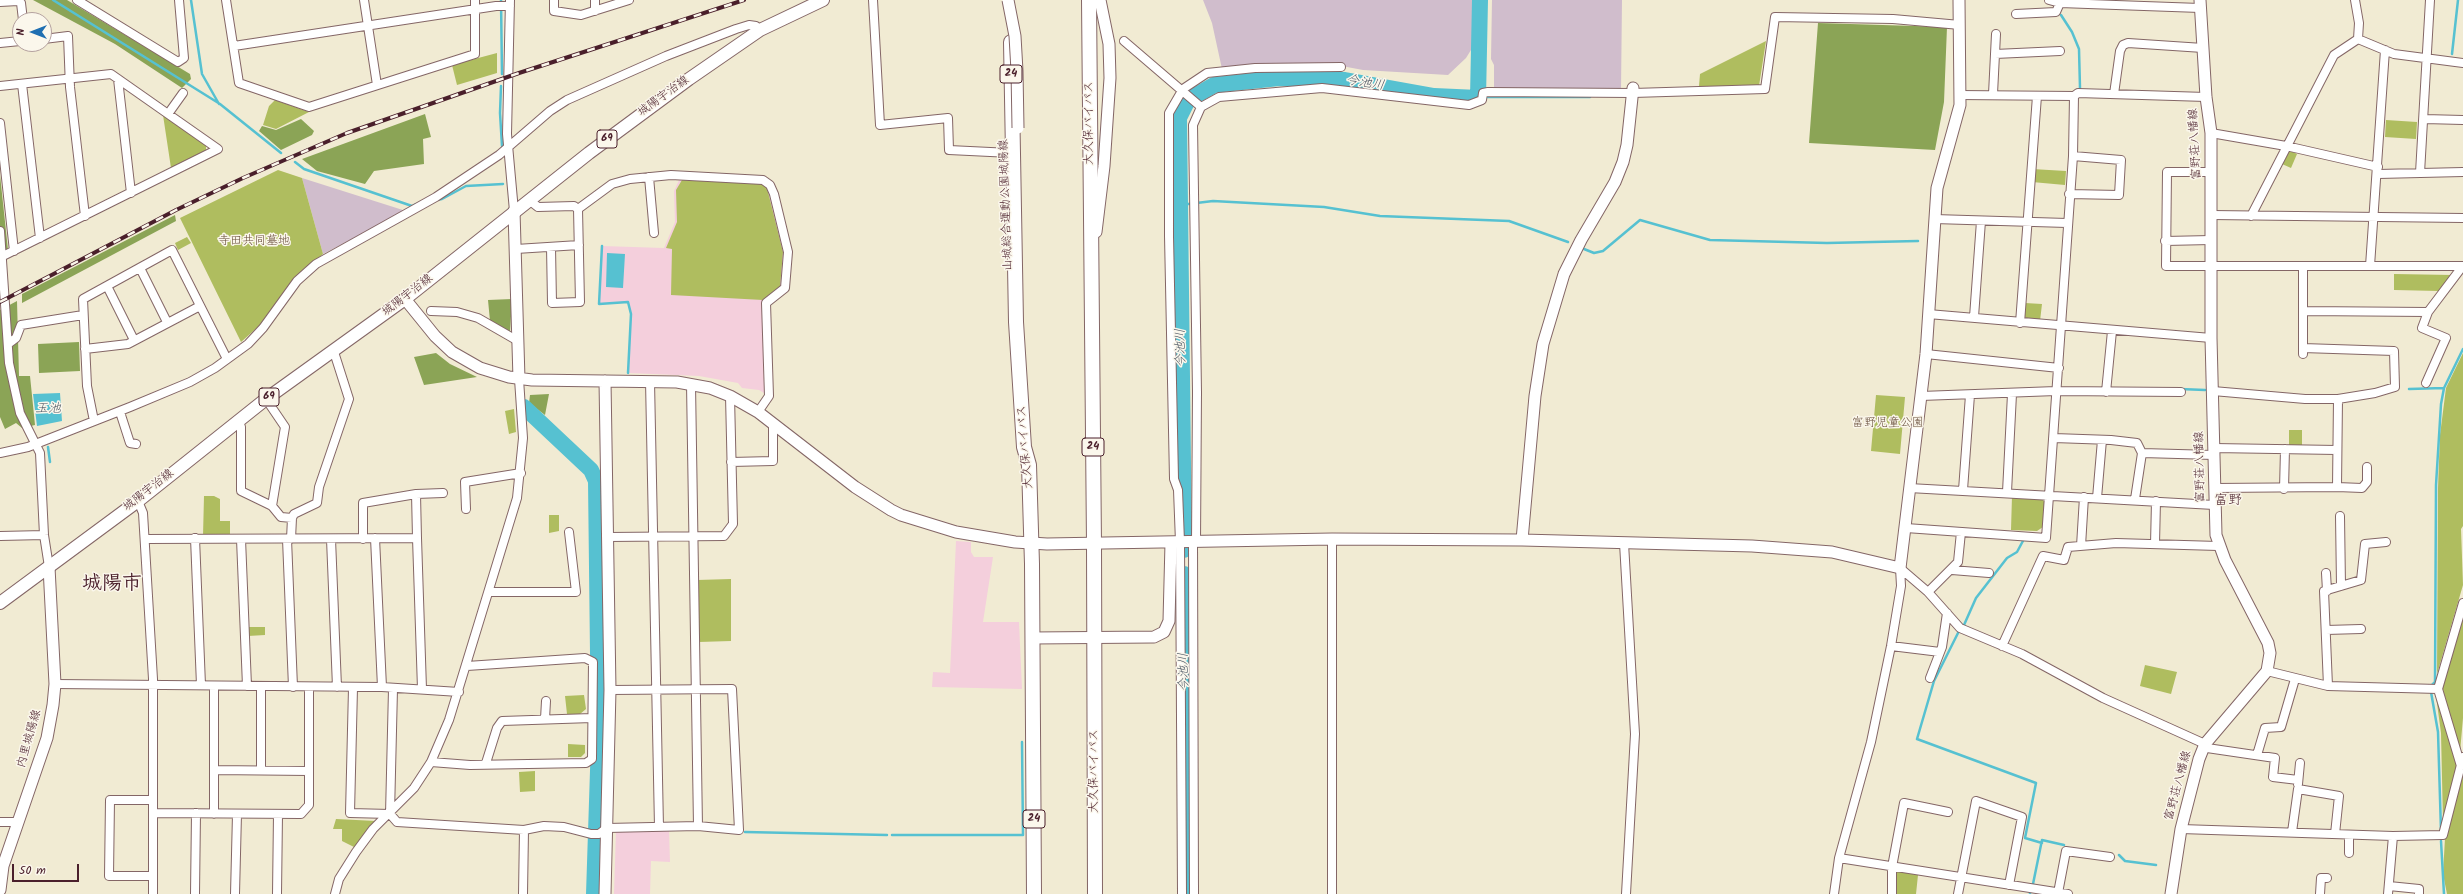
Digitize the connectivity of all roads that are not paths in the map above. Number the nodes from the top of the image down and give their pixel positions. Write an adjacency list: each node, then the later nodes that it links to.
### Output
1 (77, 0): 2 (street)
2 (179, 0)
3 (226, 0): 38 (street)
4 (364, 0): 28 (street)
5 (475, 0): 24 (street)
6 (554, 0): 25 (street)
7 (595, 0): 25 (street)
8 (629, 0): 25 (street)
9 (822, 0): 30 (main road, 城陽宇治線 / 69)
10 (873, 0): 68 (street)
11 (1004, 0): 32 (highway)
12 (1010, 0): 32 (highway, 大久保バイパス / 24); 143 (street, 山城総合運動公園城陽線, bridge)
13 (1089, 0): 105 (highway, 大久保バイパス / 24)
14 (1100, 0): 105 (street)
15 (1959, 0): 29 (street)
16 (2049, 0): 21 (street)
17 (2356, 0): 34 (street)
18 (2430, 0): 43 (street)
19 (0, 2): 26 (street)
20 (2103, 2): 21 (street); 23 (street)
21 (2060, 3): 27 (street)
22 (505, 4): 24 (street); 66 (street)
23 (2200, 4): 39 (street, 富野荘八幡線)
24 (475, 9): 28 (street); 49 (street)
25 (594, 11)
26 (22, 12)
27 (2016, 14)
28 (368, 25): 38 (street); 49 (street)
29 (1960, 25): 51 (street); 56 (street)
30 (760, 30): 66 (street); 77 (main road, 城陽宇治線 / 69)
31 (1996, 34): 42 (street)
32 (1011, 36): 68 (highway, 大久保バイパス / 24)
33 (52, 38): 46 (street)
34 (2358, 40): 40 (street); 67 (street)
35 (1124, 41): 52 (street)
36 (12, 42): 37 (street)
37 (0, 43)
38 (234, 46): 49 (street)
39 (2203, 48): 55 (street); 59 (street, 富野荘八幡線)
40 (2385, 50): 43 (street); 70 (street)
41 (2060, 51): 42 (street)
42 (1995, 54): 54 (street)
43 (2427, 59): 44 (street); 62 (street)
44 (2463, 63)
45 (1341, 67): 52 (street)
46 (71, 78): 47 (street); 48 (street); 81 (street)
47 (118, 79): 61 (street); 75 (street)
48 (22, 84): 50 (street); 91 (street)
49 (377, 85)
50 (0, 86)
51 (1633, 90): 60 (street); 197 (street)
52 (1182, 91): 60 (street); 198 (street)
53 (183, 92): 61 (street)
54 (1993, 94): 56 (street); 57 (street)
55 (2114, 94): 58 (street); 59 (street)
56 (1959, 95): 85 (street)
57 (2037, 96): 58 (street); 87 (street)
58 (2074, 96): 69 (street)
59 (2206, 97): 65 (street, 富野荘八幡線)
60 (1201, 107): 199 (street)
61 (168, 114): 75 (street)
62 (2424, 118): 63 (street); 73 (street)
63 (2463, 120)
64 (0, 123): 97 (street)
65 (2211, 133): 67 (street); 71 (street, 富野荘八幡線)
66 (509, 145): 79 (street); 126 (street)
67 (2286, 146): 70 (street); 82 (street)
68 (1011, 153): 143 (highway, 大久保バイパス / 24)
69 (2073, 156): 76 (street); 76 (street)
70 (2378, 171): 73 (street); 83 (street)
71 (2211, 172): 80 (street, 富野荘八幡線); 93 (street)
72 (2463, 172): 73 (street)
73 (2420, 173)
74 (649, 177): 78 (street); 90 (street); 145 (street)
75 (131, 193): 81 (street)
76 (2069, 194): 88 (street)
77 (529, 200): 78 (street); 79 (main road, 城陽宇治線 / 69)
78 (578, 209): 94 (street)
79 (514, 211): 96 (street); 107 (main road, 城陽宇治線 / 69)
80 (2212, 215): 82 (street); 92 (street, 富野荘八幡線)
81 (85, 216): 91 (street)
82 (2251, 216): 83 (street)
83 (2374, 216): 84 (street); 101 (street)
84 (2463, 218)
85 (1934, 219): 86 (street); 112 (street)
86 (1981, 221): 87 (street); 114 (street)
87 (2026, 223): 88 (street); 116 (street)
88 (2067, 223): 117 (street)
89 (0, 232): 98 (street)
90 (654, 233)
91 (40, 238): 97 (street)
92 (2211, 240): 93 (street); 103 (street, 富野荘八幡線)
93 (2165, 241): 103 (street)
94 (579, 245): 95 (street); 95 (street)
95 (551, 247): 96 (street)
96 (516, 249): 121 (street)
97 (14, 251): 98 (street)
98 (2, 257): 99 (street)
99 (1, 266): 122 (street)
100 (2303, 266): 101 (street); 103 (street); 110 (street)
101 (2370, 266): 102 (street)
102 (2463, 266): 111 (street)
103 (2212, 267): 119 (street, 富野荘八幡線)
104 (140, 268): 106 (street); 108 (street); 115 (street)
105 (1092, 272): 203 (highway, 大久保バイパス / 24)
106 (107, 286): 113 (street); 120 (street)
107 (405, 298): 124 (main road, 城陽宇治線 / 69); 128 (street)
108 (200, 306): 115 (street); 126 (street)
109 (431, 311): 121 (street)
110 (2304, 311): 111 (street); 142 (street)
111 (2428, 312): 131 (street)
112 (1928, 314): 114 (street); 125 (street)
113 (83, 315): 122 (street); 123 (street)
114 (1974, 317): 116 (street)
115 (167, 322): 120 (street)
116 (2020, 323): 117 (street)
117 (2062, 327): 118 (street); 127 (street)
118 (2112, 331): 119 (street); 135 (street)
119 (2211, 338): 134 (street, 富野荘八幡線)
120 (134, 340): 123 (street)
121 (518, 341): 128 (street)
122 (8, 344): 151 (street)
123 (85, 349): 146 (street)
124 (334, 352): 141 (main road, 城陽宇治線 / 69); 179 (street)
125 (1926, 354): 127 (street); 140 (street)
126 (227, 359): 144 (street)
127 (2059, 368): 133 (street)
128 (520, 379): 129 (street); 160 (street)
129 (604, 381): 130 (street); 187 (street)
130 (650, 381): 132 (street); 185 (street)
131 (2426, 383)
132 (691, 384): 139 (street); 186 (street)
133 (2056, 391): 135 (street); 137 (street); 149 (street)
134 (2213, 391): 142 (street); 155 (street, 富野荘八幡線)
135 (2106, 392): 136 (street)
136 (2181, 392)
137 (2012, 394): 138 (street); 166 (street)
138 (1970, 395): 140 (street); 165 (street)
139 (730, 396): 145 (street); 158 (street)
140 (1921, 396): 162 (street)
141 (266, 399): 147 (main road, 城陽宇治線 / 69); 176 (street)
142 (2338, 399): 154 (street)
143 (1023, 410): 202 (highway, 大久保バイパス / 24)
144 (120, 412): 146 (street); 152 (street)
145 (758, 412): 148 (street)
146 (94, 422): 151 (street)
147 (239, 422): 173 (main road, 城陽宇治線 / 69); 176 (street)
148 (772, 423): 158 (street); 202 (street)
149 (2054, 438): 150 (street); 169 (street)
150 (2102, 440): 157 (street); 171 (street)
151 (36, 444): 156 (street); 183 (street)
152 (136, 444)
153 (2285, 449): 154 (street); 155 (street); 164 (street)
154 (2337, 450): 161 (street)
155 (2214, 451): 157 (street); 163 (street, 富野荘八幡線)
156 (0, 453)
157 (2142, 453): 172 (street)
158 (731, 462): 186 (street)
159 (2367, 467): 161 (street)
160 (521, 472): 177 (street); 214 (street)
161 (2337, 487): 164 (street)
162 (1909, 488): 165 (street); 180 (street)
163 (2215, 488): 164 (street); 175 (street, 富野荘八幡線)
164 (2284, 489)
165 (1963, 490): 166 (street)
166 (2007, 492): 169 (street)
167 (443, 493): 168 (street)
168 (416, 494): 190 (street); 195 (street)
169 (2049, 494): 170 (street); 182 (street)
170 (2084, 497): 171 (street); 205 (street)
171 (2097, 498): 172 (street)
172 (2136, 499): 174 (street)
173 (138, 500): 191 (street); 207 (main road, 城陽宇治線 / 69)
174 (2156, 501): 175 (street); 204 (street)
175 (2214, 505): 206 (street, 富野荘八幡線)
176 (272, 506): 179 (street)
177 (466, 509)
178 (2340, 516): 212 (street)
179 (292, 518): 193 (street)
180 (1906, 528): 182 (street); 208 (street)
181 (569, 532): 214 (street)
182 (1961, 532): 209 (street)
183 (44, 535): 184 (street); 207 (street)
184 (0, 536)
185 (653, 536): 186 (street); 187 (street); 245 (street)
186 (693, 536): 246 (street)
187 (608, 537): 247 (street)
188 (195, 538): 191 (street); 192 (street); 232 (street)
189 (375, 538): 190 (street); 195 (street); 240 (street)
190 (417, 538): 244 (street)
191 (145, 539): 231 (street)
192 (241, 539): 193 (street); 234 (street)
193 (289, 539): 194 (street); 237 (street)
194 (331, 539): 195 (street); 239 (street)
195 (363, 539)
196 (1332, 539): 197 (street); 199 (street); 304 (street)
197 (1522, 540): 201 (street)
198 (1175, 542): 199 (street); 203 (street); 222 (street); 302 (street)
199 (1194, 542): 303 (street)
200 (2386, 542): 212 (street)
201 (1624, 543): 208 (street); 305 (street)
202 (1031, 544): 203 (street); 221 (highway, 大久保バイパス / 24)
203 (1094, 544): 222 (highway, 大久保バイパス / 24)
204 (2155, 544): 205 (street); 206 (street)
205 (2081, 546): 224 (street)
206 (2218, 546): 227 (street, 富野荘八幡線)
207 (49, 567): 216 (main road, 城陽宇治線 / 69); 230 (street, 内里城陽線)
208 (1900, 568): 215 (street); 223 (street)
209 (1952, 570): 210 (street); 215 (street)
210 (1989, 573)
211 (2326, 573): 213 (street)
212 (2341, 586): 213 (street)
213 (2327, 590): 220 (street)
214 (490, 592): 226 (street)
215 (1928, 592): 218 (street)
216 (0, 603)
217 (2463, 603): 242 (street)
218 (1947, 613): 224 (street); 225 (street)
219 (2360, 629): 220 (street)
220 (2326, 630): 236 (street)
221 (1032, 638): 222 (street); 300 (highway, 大久保バイパス / 24)
222 (1095, 638): 301 (highway, 大久保バイパス / 24)
223 (1891, 646): 225 (street); 284 (street)
224 (2002, 646): 252 (street)
225 (1940, 652): 228 (street)
226 (467, 666): 248 (street); 250 (street)
227 (2267, 671): 229 (street); 252 (street, 富野荘八幡線)
228 (1930, 678)
229 (2295, 679): 236 (street); 253 (street)
230 (55, 684): 231 (street); 272 (street, 内里城陽線)
231 (153, 685): 232 (street); 263 (street)
232 (201, 685): 233 (street)
233 (214, 686): 234 (street); 259 (street)
234 (247, 686): 235 (street)
235 (261, 686): 237 (street); 260 (street)
236 (2328, 686): 242 (street)
237 (293, 687): 238 (street)
238 (309, 687): 239 (street); 261 (street)
239 (337, 687): 241 (street)
240 (382, 687): 241 (street); 243 (street)
241 (353, 688): 270 (street)
242 (2438, 688): 258 (street)
243 (393, 689): 244 (street); 270 (street)
244 (422, 689): 248 (street)
245 (656, 689): 246 (street); 247 (street); 274 (street)
246 (695, 689): 273 (street); 273 (street)
247 (610, 690): 277 (street)
248 (459, 692): 255 (street)
249 (546, 701): 251 (street)
250 (592, 718): 251 (street); 256 (street)
251 (545, 719): 256 (street)
252 (2206, 746): 253 (street); 275 (street, 富野荘八幡線)
253 (2257, 755): 262 (street)
254 (2463, 757): 258 (street)
255 (431, 762): 256 (street); 270 (street)
256 (486, 763)
257 (2300, 763): 262 (street)
258 (2461, 768): 281 (street)
259 (214, 770): 260 (street); 267 (street)
260 (261, 770): 261 (street)
261 (309, 771): 269 (street)
262 (2298, 785): 278 (street); 279 (street)
263 (153, 800): 264 (street); 286 (street)
264 (154, 812): 266 (street); 286 (street)
265 (1948, 812): 285 (street)
266 (196, 813): 267 (street); 294 (street)
267 (214, 814): 268 (street)
268 (237, 814): 269 (street); 295 (street)
269 (278, 814): 296 (street)
270 (390, 814): 276 (street); 297 (street)
271 (0, 822): 272 (street)
272 (17, 822): 290 (street, 内里城陽線)
273 (698, 826): 274 (street)
274 (659, 827): 277 (street)
275 (2181, 829): 278 (street); 310 (street, 富野荘八幡線)
276 (524, 830): 277 (street); 298 (street)
277 (599, 832): 299 (street)
278 (2292, 832): 279 (street)
279 (2335, 834): 280 (street)
280 (2349, 834): 281 (street); 282 (street)
281 (2393, 836): 291 (street)
282 (2349, 853)
283 (2110, 857): 292 (street)
284 (1839, 858): 285 (street); 306 (street)
285 (1892, 867): 287 (street); 307 (street)
286 (153, 876): 293 (street)
287 (1961, 878): 289 (street); 289 (street); 308 (street)
288 (2327, 878): 311 (street)
289 (2009, 886): 292 (street)
290 (0, 890)
291 (2389, 890): 312 (street)
292 (2058, 893): 309 (street)
293 (153, 894)
294 (195, 894)
295 (236, 894)
296 (277, 894)
297 (334, 894)
298 (523, 894)
299 (604, 894)
300 (1034, 894)
301 (1095, 894)
302 (1182, 894)
303 (1194, 894)
304 (1332, 894)
305 (1626, 894)
306 (1834, 894)
307 (1892, 894)
308 (1958, 894)
309 (2068, 894)
310 (2172, 894)
311 (2320, 894)
312 (2419, 894)

